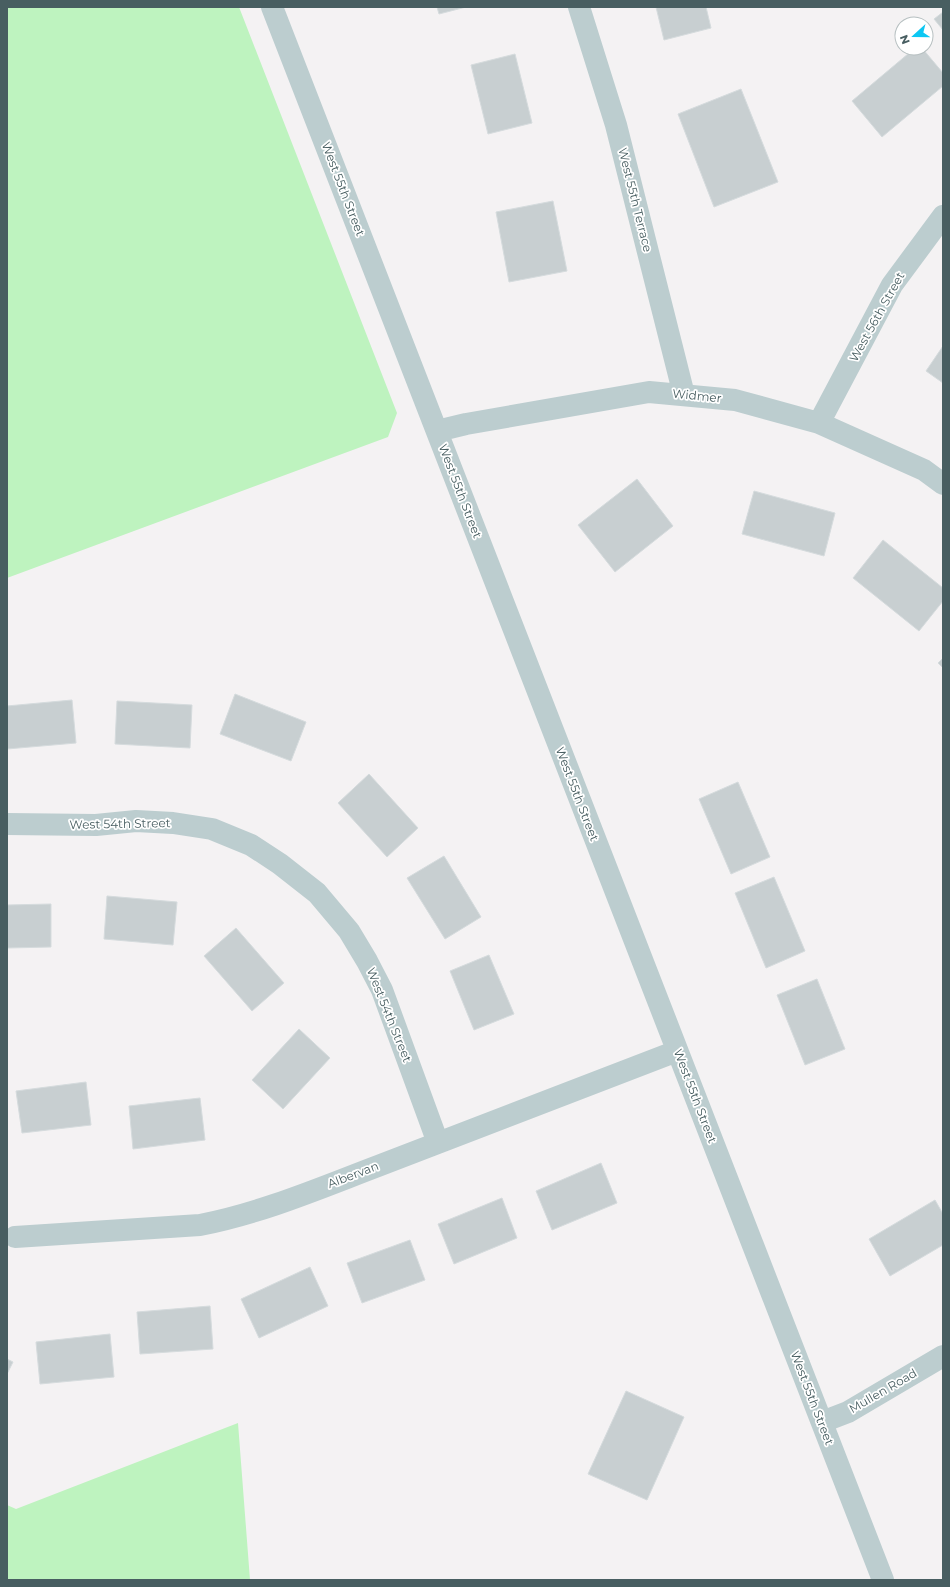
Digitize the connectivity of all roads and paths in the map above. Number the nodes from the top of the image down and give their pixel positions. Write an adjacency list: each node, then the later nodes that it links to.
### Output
1 (272, 7): 6 (street, West 55th Street)
2 (579, 7): 4 (street, West 55th Terrace)
3 (943, 216): 5 (street, West 56th Street)
4 (684, 395): 5 (street, Widmer); 6 (street, Widmer)
5 (819, 423): 7 (street, Widmer)
6 (437, 431): 9 (street, West 55th Street)
7 (943, 484)
8 (7, 824): 10 (street, West 54th Street)
9 (677, 1051): 10 (street, Albervan); 13 (street, West 55th Street)
10 (438, 1143): 11 (street, Albervan)
11 (15, 1237)
12 (943, 1356): 13 (street, Mullen Road)
13 (822, 1422): 14 (street, West 55th Street)
14 (883, 1580)

